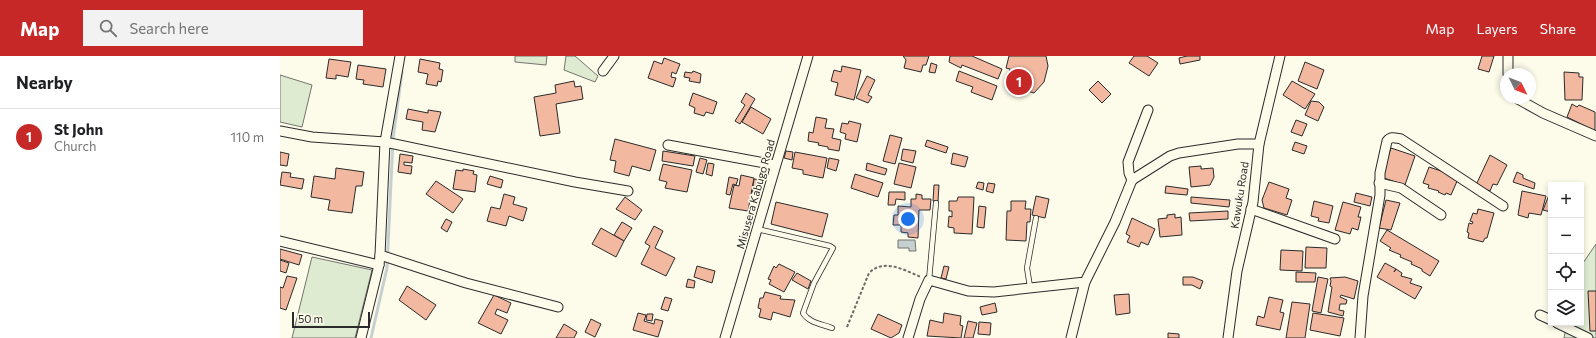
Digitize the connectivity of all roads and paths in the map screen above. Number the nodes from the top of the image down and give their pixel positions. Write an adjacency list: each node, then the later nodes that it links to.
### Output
1 (400, 56): 12 (street)
2 (614, 56): 7 (street)
3 (808, 56): 15 (street, Misusera Kabugo Road)
4 (1280, 56): 13 (street, Kawuku Road)
5 (1508, 56): 6 (street)
6 (1508, 68)
7 (603, 71)
8 (1527, 104): 11 (street)
9 (1148, 110): 16 (street)
10 (280, 131): 12 (street)
11 (1596, 136)
12 (385, 142): 18 (street); 27 (street)
13 (1259, 144): 16 (street); 21 (street, Kawuku Road)
14 (668, 145): 15 (street)
15 (775, 165): 24 (street, Misusera Kabugo Road)
16 (1132, 180): 30 (street)
17 (1379, 183): 20 (street); 22 (street); 43 (street)
18 (628, 191)
19 (936, 204): 29 (lane)
20 (1503, 206)
21 (1251, 209): 25 (street); 42 (street, Kawuku Road)
22 (1441, 215)
23 (1036, 218): 31 (lane)
24 (757, 228): 37 (lane); 39 (street, Misusera Kabugo Road)
25 (1335, 239)
26 (280, 241): 28 (street)
27 (380, 255): 28 (street); 32 (street)
28 (379, 265): 38 (street)
29 (929, 280): 31 (street); 36 (path); 40 (street)
30 (1085, 282): 31 (street); 41 (street)
31 (1030, 287)
32 (558, 307)
33 (1540, 315): 34 (street)
34 (1548, 319)
35 (1564, 326): 44 (street)
36 (847, 327)
37 (832, 328)
38 (361, 338)
39 (725, 338)
40 (908, 338)
41 (1071, 338)
42 (1228, 338)
43 (1360, 338)
44 (1588, 338)

